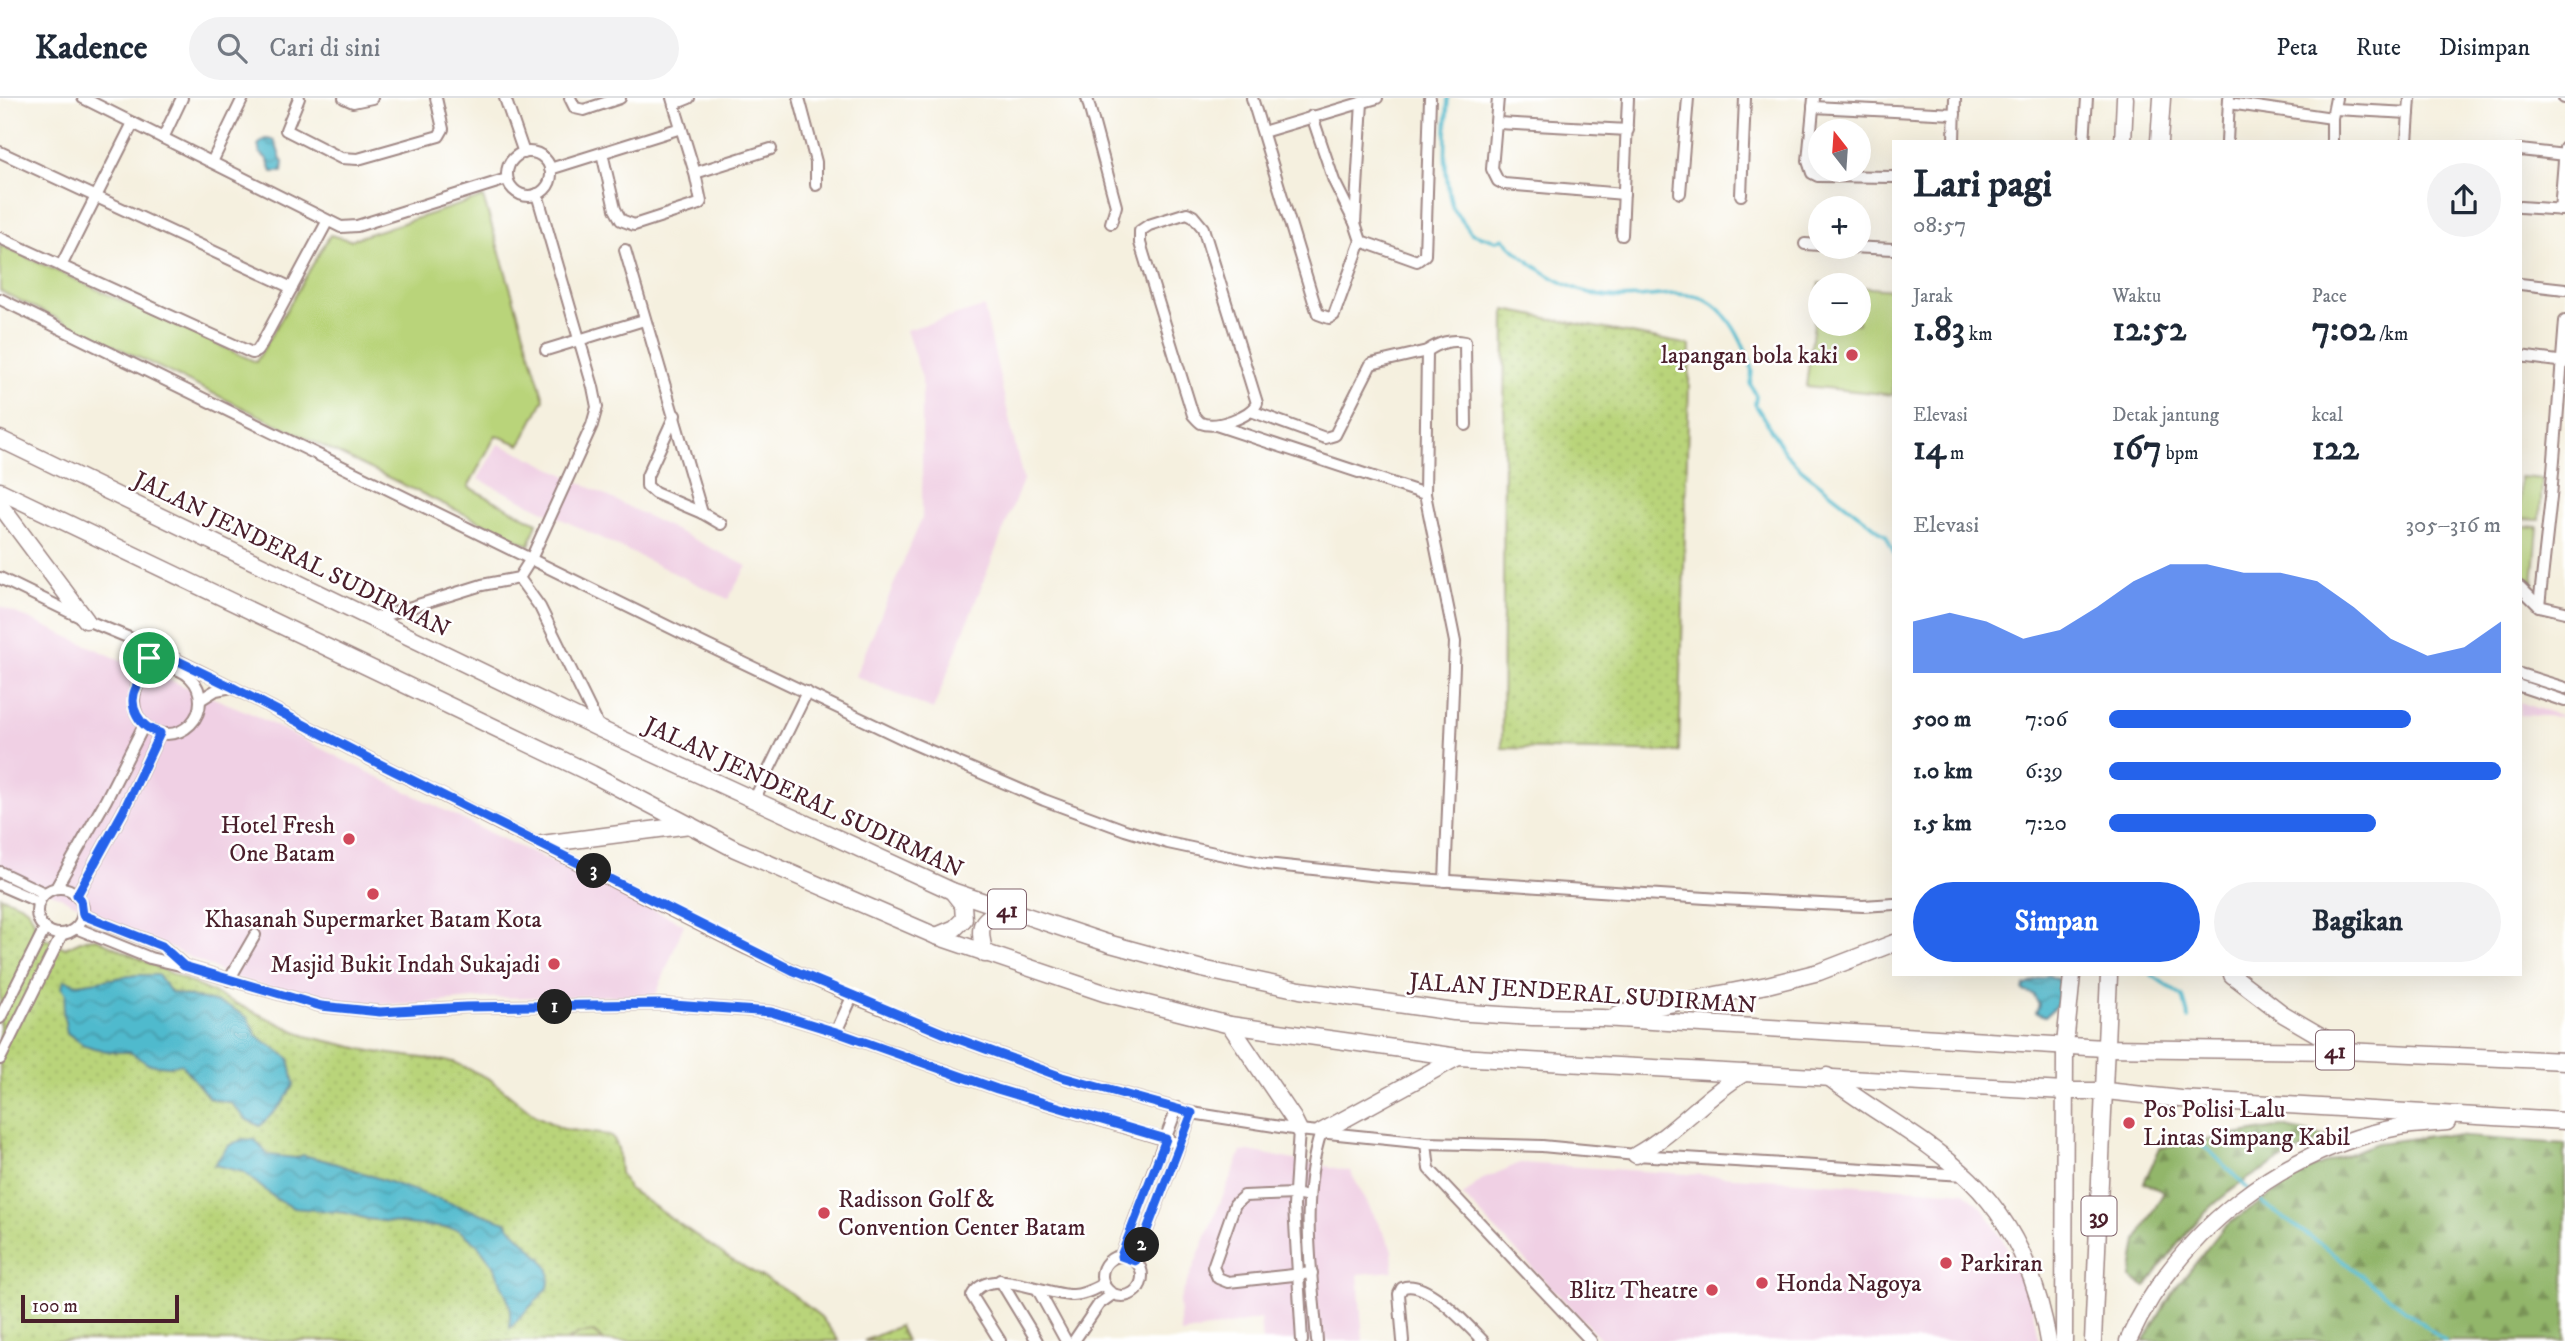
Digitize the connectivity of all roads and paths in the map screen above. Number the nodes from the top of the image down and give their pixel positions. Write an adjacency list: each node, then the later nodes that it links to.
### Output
1 (83, 98): 26 (street)
2 (183, 98): 40 (street)
3 (243, 98): 55 (street)
4 (299, 98): 7 (street)
5 (344, 98): 6 (street)
6 (372, 98)
7 (436, 98)
8 (505, 98): 52 (street)
9 (570, 98): 10 (street)
10 (620, 98)
11 (689, 98): 27 (street)
12 (799, 98): 60 (street)
13 (1087, 98): 69 (street)
14 (1252, 98): 39 (street)
15 (1377, 98): 29 (street)
16 (1430, 98): 73 (street)
17 (1498, 98): 36 (street)
18 (1628, 98): 38 (street)
19 (1688, 98): 61 (street)
20 (1745, 98): 65 (street)
21 (1955, 98): 33 (street)
22 (2087, 98): 42 (street)
23 (2125, 98): 43 (highway)
24 (2162, 98): 44 (highway)
25 (2410, 98): 32 (street)
26 (97, 101): 35 (street)
27 (673, 101): 37 (street)
28 (2229, 101): 31 (street); 45 (street)
29 (1362, 102): 34 (street); 70 (street)
30 (1813, 103): 33 (street); 58 (street)
31 (2335, 108): 32 (street); 46 (street)
32 (2409, 113): 47 (street)
33 (1955, 114): 41 (street)
34 (1312, 116): 39 (street); 70 (street)
35 (132, 123): 40 (street); 64 (street)
36 (1498, 123): 38 (street); 63 (street)
37 (681, 128): 53 (street); 57 (street)
38 (1628, 130): 63 (street)
39 (1263, 132): 73 (street)
40 (163, 138): 55 (street)
41 (1954, 140)
42 (2084, 140)
43 (2123, 140)
44 (2159, 140)
45 (2227, 140)
46 (2332, 140)
47 (2407, 140)
48 (2565, 148): 54 (street)
49 (771, 149): 57 (street)
50 (2522, 150): 54 (street)
51 (0, 152): 64 (street)
52 (524, 152): 56 (street); 59 (street)
53 (602, 153): 56 (street); 57 (street)
54 (2565, 155): 67 (street)
55 (212, 162): 68 (street)
56 (550, 169): 62 (street)
57 (695, 173)
58 (1892, 177)
59 (507, 179): 62 (street); 68 (street)
60 (816, 185)
61 (1681, 193)
62 (537, 194): 86 (street)
63 (1625, 194): 71 (street)
64 (96, 195): 79 (street); 81 (street)
65 (1741, 195)
66 (2522, 207): 67 (street)
67 (2563, 210)
68 (327, 222): 81 (street)
69 (1111, 223)
70 (1355, 223): 73 (street)
71 (1622, 235)
72 (0, 238): 79 (street)
73 (1361, 241)
74 (1805, 244): 75 (street)
75 (1808, 244)
76 (1871, 248): 77 (street)
77 (1892, 249)
78 (625, 250): 84 (street)
79 (61, 266): 81 (street)
80 (2522, 284): 82 (street)
81 (292, 288)
82 (2565, 289)
83 (0, 299): 101 (street)
84 (645, 320): 86 (street); 92 (street)
85 (2565, 321): 90 (street)
86 (579, 340): 87 (street); 101 (street)
87 (546, 350)
88 (1427, 351): 91 (street); 94 (street); 97 (street)
89 (2522, 356): 90 (street)
90 (2563, 362): 105 (street)
91 (1251, 411): 93 (street); 93 (street)
92 (675, 415): 99 (street); 99 (street)
93 (1216, 425): 97 (street)
94 (1466, 425)
95 (0, 439): 107 (highway, JALAN JENDERAL SUDIRMAN / 41)
96 (0, 491): 122 (highway, 41)
97 (1426, 494): 125 (street)
98 (0, 505): 108 (highway)
99 (702, 513): 100 (street)
100 (721, 524)
101 (531, 559): 103 (street); 115 (street)
102 (0, 578): 108 (street)
103 (519, 578): 107 (street); 119 (street)
104 (2522, 589): 105 (street)
105 (2539, 606): 106 (street)
106 (2565, 612)
107 (373, 619): 119 (highway, JALAN JENDERAL SUDIRMAN / 41)
108 (86, 620): 109 (street)
109 (141, 643): 110 (street); 112 (street)
110 (148, 673): 116 (street); 118 (street)
111 (2522, 675): 114 (street)
112 (232, 687): 116 (street); 123 (street)
113 (2522, 687): 117 (street)
114 (2565, 688)
115 (807, 692): 121 (street); 125 (street)
116 (201, 700): 120 (street)
117 (2565, 701)
118 (144, 725): 120 (street); 127 (street)
119 (600, 729): 121 (highway, JALAN JENDERAL SUDIRMAN / 41)
120 (160, 733): 129 (street)
121 (754, 800): 128 (highway, JALAN JENDERAL SUDIRMAN / 41)
122 (690, 825): 123 (highway); 138 (highway, 41)
123 (542, 844): 146 (street)
124 (0, 872): 130 (street)
125 (1445, 881): 131 (street)
126 (0, 885): 130 (street)
127 (55, 888): 129 (street); 130 (street)
128 (952, 891): 132 (highway, JALAN JENDERAL SUDIRMAN / 41); 138 (highway)
129 (77, 895): 133 (street)
130 (41, 897): 134 (street)
131 (1892, 904)
132 (1004, 909): 140 (highway); 148 (highway, JALAN JENDERAL SUDIRMAN / 41)
133 (83, 915): 135 (street); 141 (street)
134 (45, 928): 136 (street); 147 (street)
135 (76, 928): 136 (street); 141 (street)
136 (62, 934): 155 (street)
137 (255, 934): 145 (street)
138 (936, 936): 140 (highway, 41)
139 (1892, 944): 148 (highway)
140 (985, 954): 149 (highway, 41)
141 (184, 966): 145 (street)
142 (2072, 976): 151 (highway, 39)
143 (2109, 976): 152 (highway, 39)
144 (2233, 976): 153 (highway)
145 (229, 980): 150 (street)
146 (852, 997): 150 (street); 161 (street)
147 (0, 1018)
148 (1602, 1018): 151 (highway, JALAN JENDERAL SUDIRMAN / 41)
149 (1230, 1025): 154 (highway, 41); 164 (highway)
150 (836, 1032): 166 (street)
151 (2065, 1045): 152 (highway, JALAN JENDERAL SUDIRMAN / 41); 159 (highway, 39)
152 (2104, 1048): 153 (highway, JALAN JENDERAL SUDIRMAN / 41); 160 (highway, 39)
153 (2345, 1051): 156 (highway, JALAN JENDERAL SUDIRMAN / 41)
154 (1458, 1057): 157 (highway, 41); 165 (highway)
155 (0, 1059)
156 (2565, 1061)
157 (1744, 1073): 158 (highway, 41); 169 (highway)
158 (1827, 1076): 159 (highway, 41); 170 (highway)
159 (2064, 1091): 160 (highway, 41); 191 (highway, 39)
160 (2106, 1091): 163 (highway, 41); 192 (highway, 39)
161 (1177, 1108): 162 (street); 166 (street)
162 (1192, 1113): 164 (street); 168 (street)
163 (2565, 1122): 193 (highway)
164 (1299, 1130): 165 (street); 171 (street)
165 (1321, 1132): 167 (street); 172 (street)
166 (1166, 1139): 168 (street); 173 (street)
167 (1426, 1143): 169 (street); 189 (street)
168 (1180, 1144): 174 (street)
169 (1636, 1155): 170 (street)
170 (1964, 1175): 190 (highway)
171 (1294, 1194): 172 (street); 176 (street); 176 (street)
172 (1308, 1197): 175 (street)
173 (1121, 1256): 174 (street); 178 (street)
174 (1135, 1261): 180 (street)
175 (1312, 1273): 176 (street); 186 (street)
176 (1298, 1274): 185 (street)
177 (1000, 1280): 179 (street); 181 (street); 182 (street)
178 (1104, 1284): 179 (street); 180 (street)
179 (1038, 1290): 183 (street)
180 (1113, 1294): 184 (street)
181 (1000, 1341)
182 (1038, 1341)
183 (1066, 1341)
184 (1074, 1341)
185 (1302, 1341)
186 (1317, 1341)
187 (1403, 1341): 188 (street)
188 (1483, 1341)
189 (1591, 1341)
190 (2048, 1341)
191 (2064, 1341)
192 (2093, 1341)
193 (2128, 1341)

